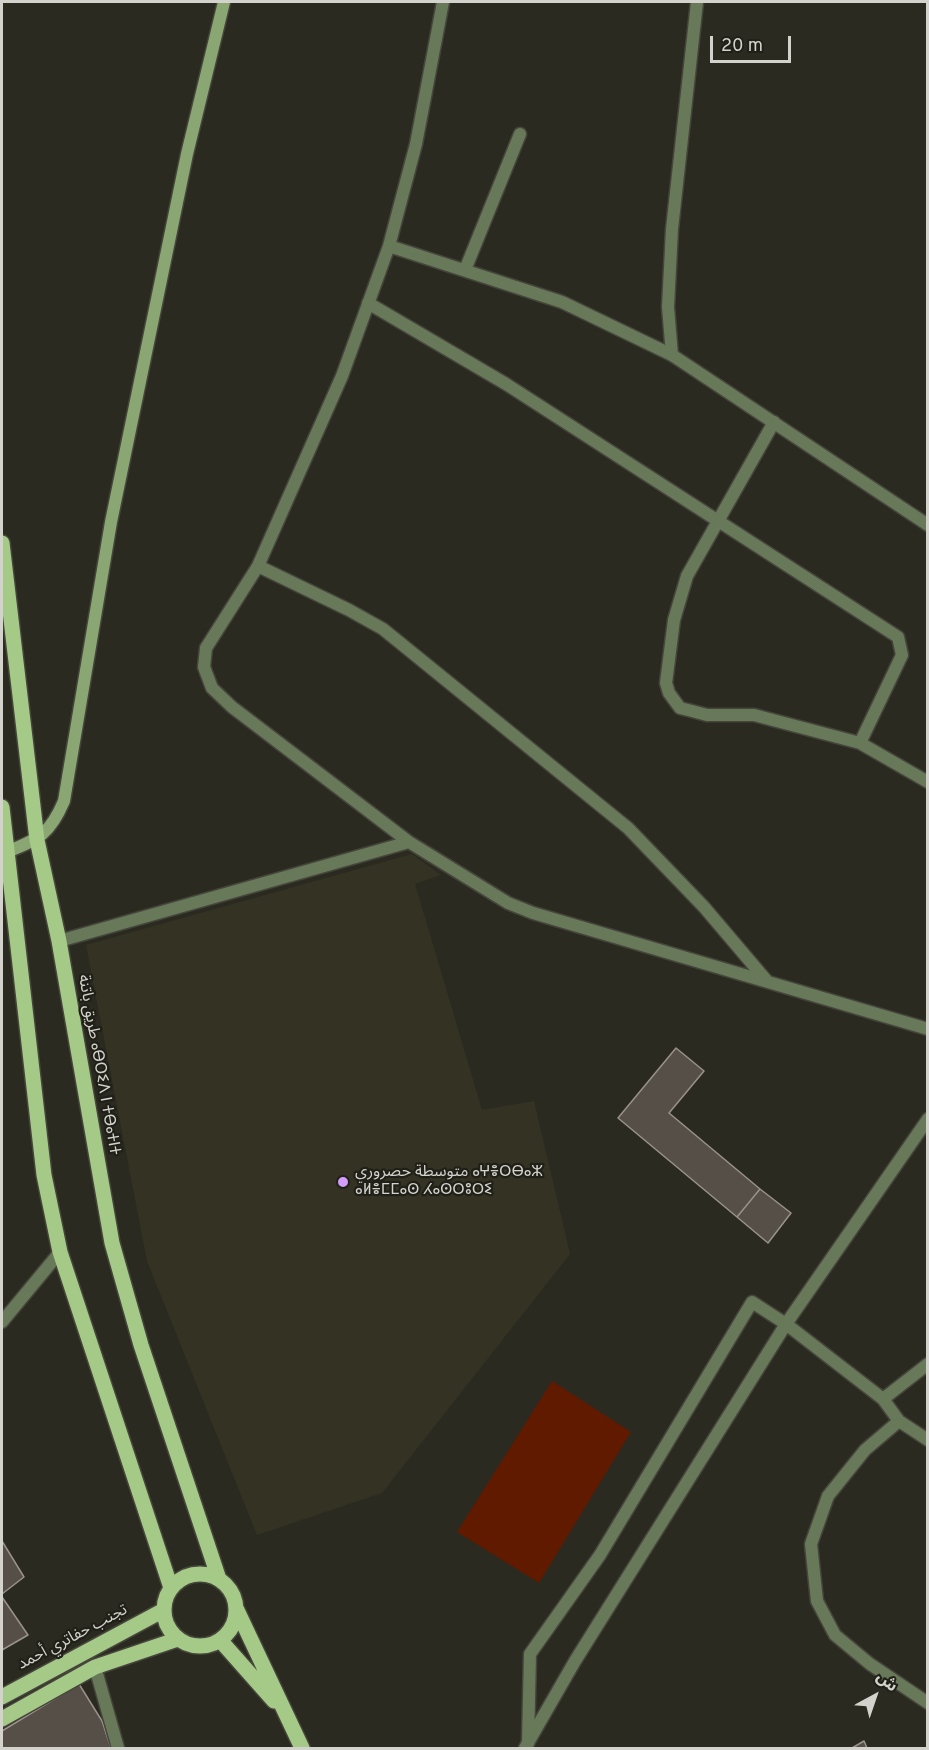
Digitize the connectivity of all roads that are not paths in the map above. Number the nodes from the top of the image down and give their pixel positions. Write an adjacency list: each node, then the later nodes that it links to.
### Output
1 (224, 2): 17 (main road)
2 (443, 2): 5 (street)
3 (696, 2): 8 (street)
4 (520, 134): 6 (street)
5 (389, 246): 6 (street); 7 (street)
6 (465, 270): 8 (street)
7 (368, 303): 10 (street); 13 (street)
8 (672, 355): 9 (street)
9 (774, 422): 10 (street); 11 (street)
10 (718, 521): 14 (street); 14 (street)
11 (927, 525)
12 (2, 543): 17 (main road, طريق باتنة ⴰⴱⵔⵉⴷ ⵏ ⵜⴱⴰⵜⵏⵜ)
13 (258, 566): 18 (street); 21 (street)
14 (860, 743): 15 (street)
15 (927, 782)
16 (2, 807): 19 (main road)
17 (37, 840): 19 (main road); 20 (main road, طريق باتنة ⴰⴱⵔⵉⴷ ⵏ ⵜⴱⴰⵜⵏⵜ)
18 (409, 842): 20 (street); 21 (street)
19 (7, 852): 24 (main road)
20 (59, 941): 31 (main road, طريق باتنة ⴰⴱⵔⵉⴷ ⵏ ⵜⴱⴰⵜⵏⵜ)
21 (766, 981): 22 (street)
22 (927, 1029)
23 (927, 1119): 26 (street)
24 (60, 1252): 25 (street); 32 (main road)
25 (2, 1322)
26 (786, 1324): 28 (street); 42 (street); 42 (street)
27 (927, 1365): 28 (street)
28 (883, 1399): 29 (street)
29 (899, 1421): 30 (street); 39 (street)
30 (927, 1440)
31 (219, 1579): 32 (main road); 33 (main road)
32 (171, 1588): 34 (main road)
33 (236, 1608): 36 (main road); 40 (main road)
34 (162, 1611): 35 (main road); 38 (main road, تجنب حفاتري أحمد)
35 (178, 1639): 36 (main road); 37 (main road)
36 (220, 1640): 40 (main road)
37 (95, 1667): 41 (main road); 43 (street)
38 (2, 1697)
39 (927, 1703)
40 (284, 1713): 44 (main road)
41 (2, 1719)
42 (526, 1746)
43 (118, 1749)
44 (302, 1749)

